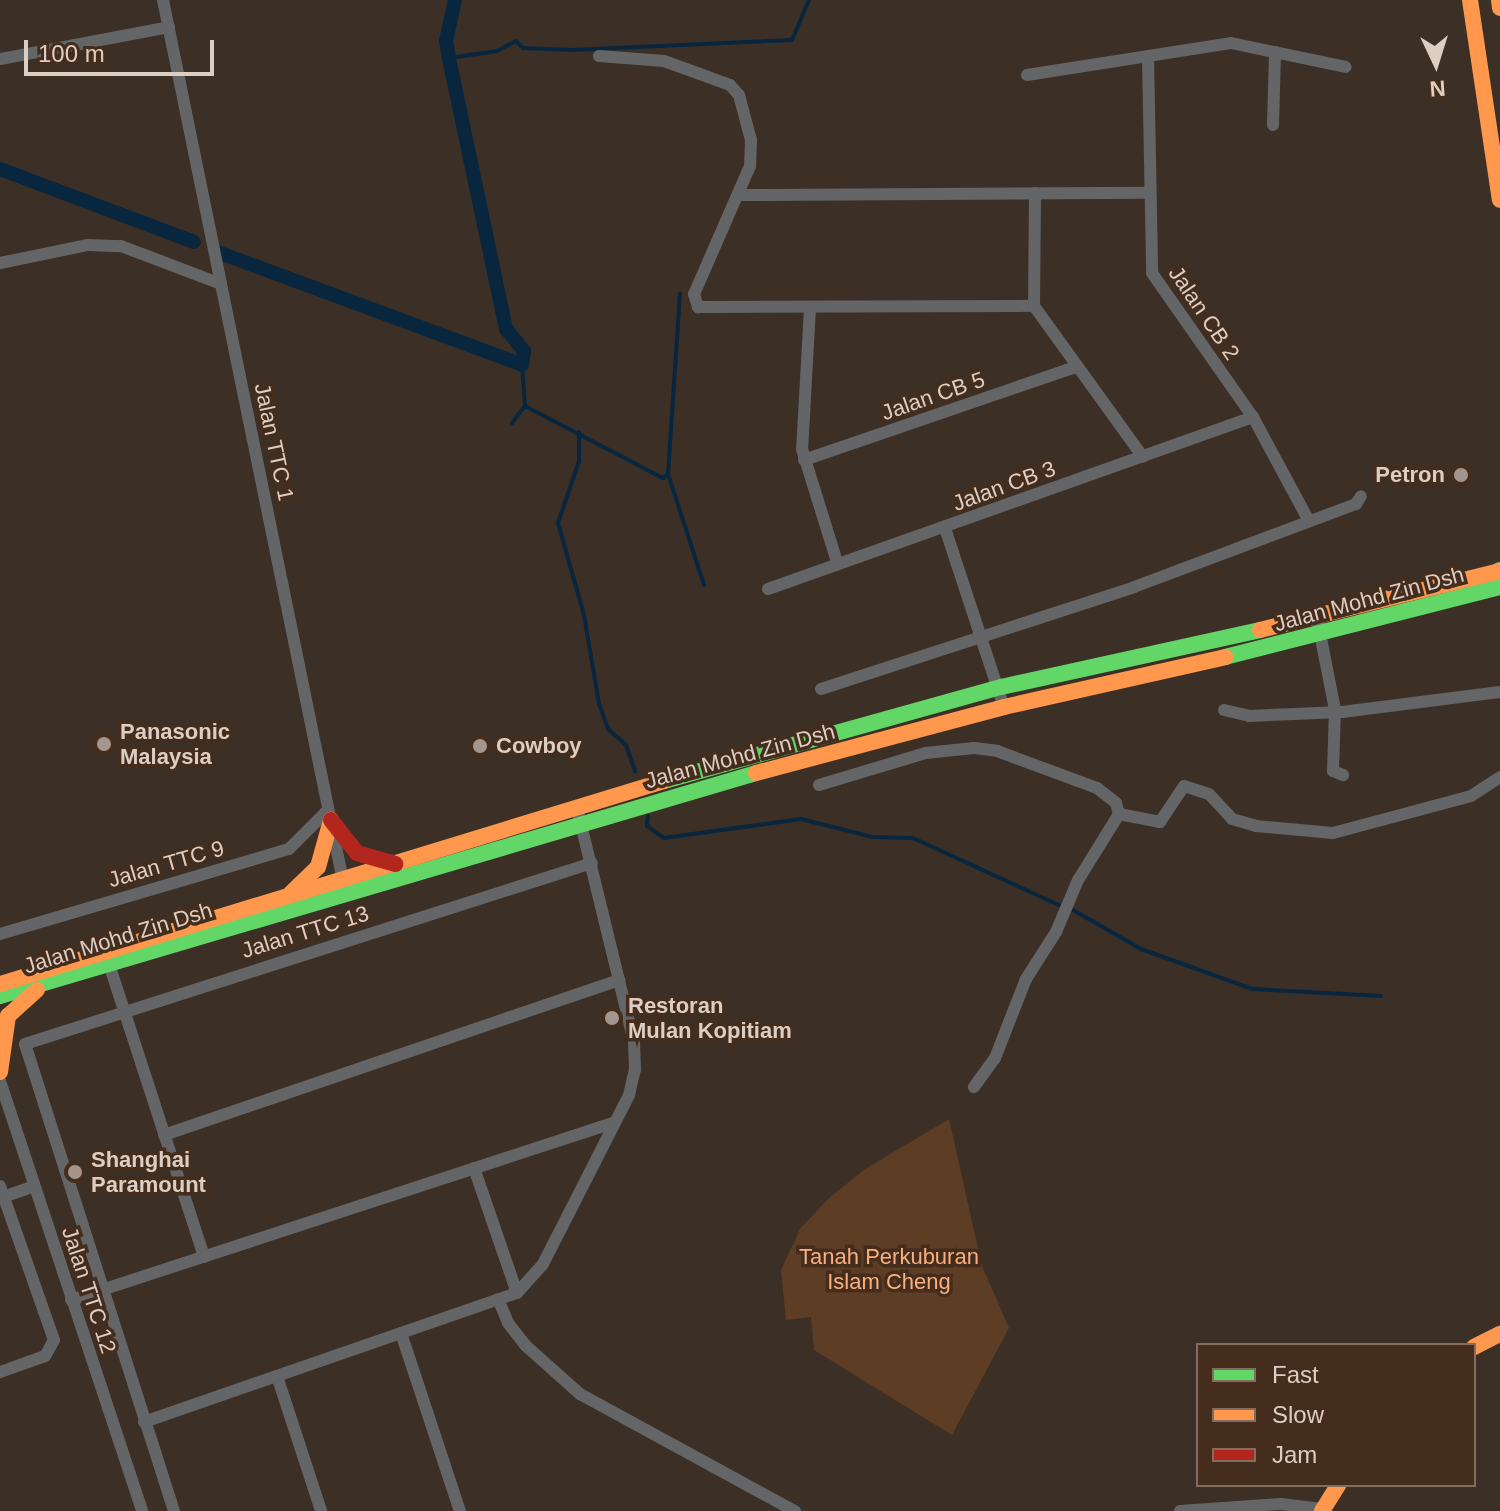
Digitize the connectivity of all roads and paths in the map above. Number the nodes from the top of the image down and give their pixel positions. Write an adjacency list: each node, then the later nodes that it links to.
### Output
1 (163, 0): 3 (street, Jalan TTC 1)
2 (1470, 0): 14 (main road)
3 (169, 27): 7 (street); 16 (street, Jalan TTC 1)
4 (1275, 52): 6 (street); 8 (street); 10 (street)
5 (599, 56): 13 (street)
6 (1148, 56): 9 (street); 12 (street, Jalan CB 2)
7 (0, 59)
8 (1346, 67)
9 (1027, 75)
10 (1273, 125)
11 (1035, 193): 12 (street); 13 (street); 17 (street)
12 (1149, 193): 20 (street, Jalan CB 2)
13 (741, 195): 18 (street)
14 (1500, 200)
15 (0, 263): 16 (street)
16 (221, 284): 43 (street, Jalan TTC 1)
17 (1034, 306): 18 (street); 19 (street)
18 (810, 308): 22 (street)
19 (1076, 367): 21 (street); 22 (street, Jalan CB 5)
20 (1253, 417): 21 (street, Jalan CB 3); 24 (street, Jalan CB 2)
21 (1143, 457): 25 (street, Jalan CB 3)
22 (804, 460): 26 (street)
23 (1361, 496): 24 (street)
24 (1309, 521): 31 (street)
25 (945, 528): 26 (street, Jalan CB 3); 31 (street)
26 (838, 565): 28 (street, Jalan CB 3)
27 (1499, 575): 29 (main road, Jalan Mohd Zin Dsh); 30 (main road, Jalan Mohd Zin Dsh)
28 (768, 589)
29 (1317, 618): 30 (street); 32 (main road, Jalan Mohd Zin Dsh)
30 (1320, 636): 35 (main road, Jalan Mohd Zin Dsh); 37 (street)
31 (985, 639): 32 (street); 33 (street)
32 (1001, 687): 35 (street); 41 (main road, Jalan Mohd Zin Dsh)
33 (821, 689)
34 (1500, 692): 37 (street)
35 (1004, 707): 44 (main road, Jalan Mohd Zin Dsh)
36 (1224, 710): 37 (street)
37 (1335, 710): 38 (street)
38 (1343, 775)
39 (1500, 777): 42 (street)
40 (819, 785): 42 (street)
41 (576, 806): 44 (street); 46 (main road, Jalan Mohd Zin Dsh)
42 (1119, 814): 58 (street)
43 (330, 815): 46 (main road); 47 (street, Jalan TTC 1); 48 (main road); 49 (street, Jalan TTC 9)
44 (582, 824): 45 (street); 47 (main road, Jalan Mohd Zin Dsh)
45 (592, 863): 51 (street); 55 (street, Jalan TTC 13)
46 (399, 865): 47 (main road, Jalan Mohd Zin Dsh)
47 (344, 887): 48 (main road, Jalan Mohd Zin Dsh); 50 (main road, Jalan Mohd Zin Dsh)
48 (285, 899): 53 (main road, Jalan Mohd Zin Dsh)
49 (0, 934)
50 (109, 964): 52 (main road, Jalan Mohd Zin Dsh); 55 (street)
51 (619, 980): 59 (street); 60 (street)
52 (52, 981): 54 (main road, Jalan Mohd Zin Dsh); 56 (main road)
53 (0, 984)
54 (0, 996)
55 (123, 1009): 60 (street); 65 (street, Jalan TTC 13)
56 (0, 1072)
57 (0, 1081): 62 (street, Jalan TTC 12)
58 (974, 1087)
59 (613, 1123): 61 (street); 66 (street)
60 (164, 1135): 64 (street)
61 (474, 1168): 64 (street); 66 (street)
62 (34, 1186): 63 (street); 68 (street, Jalan TTC 12)
63 (1, 1193): 74 (street)
64 (204, 1257): 65 (street)
65 (105, 1289): 68 (street); 76 (street)
66 (517, 1293): 67 (street)
67 (498, 1299): 69 (street); 83 (street)
68 (71, 1300): 79 (street, Jalan TTC 12)
69 (401, 1333): 75 (street); 82 (street)
70 (1500, 1334): 72 (main road)
71 (1500, 1343): 73 (street)
72 (1476, 1346)
73 (1476, 1347)
74 (0, 1372)
75 (277, 1376): 76 (street); 81 (street)
76 (144, 1422): 80 (street)
77 (1337, 1487): 78 (main road)
78 (1322, 1510): 84 (street)
79 (142, 1511)
80 (174, 1511)
81 (321, 1511)
82 (460, 1511)
83 (795, 1511)
84 (1180, 1511)

